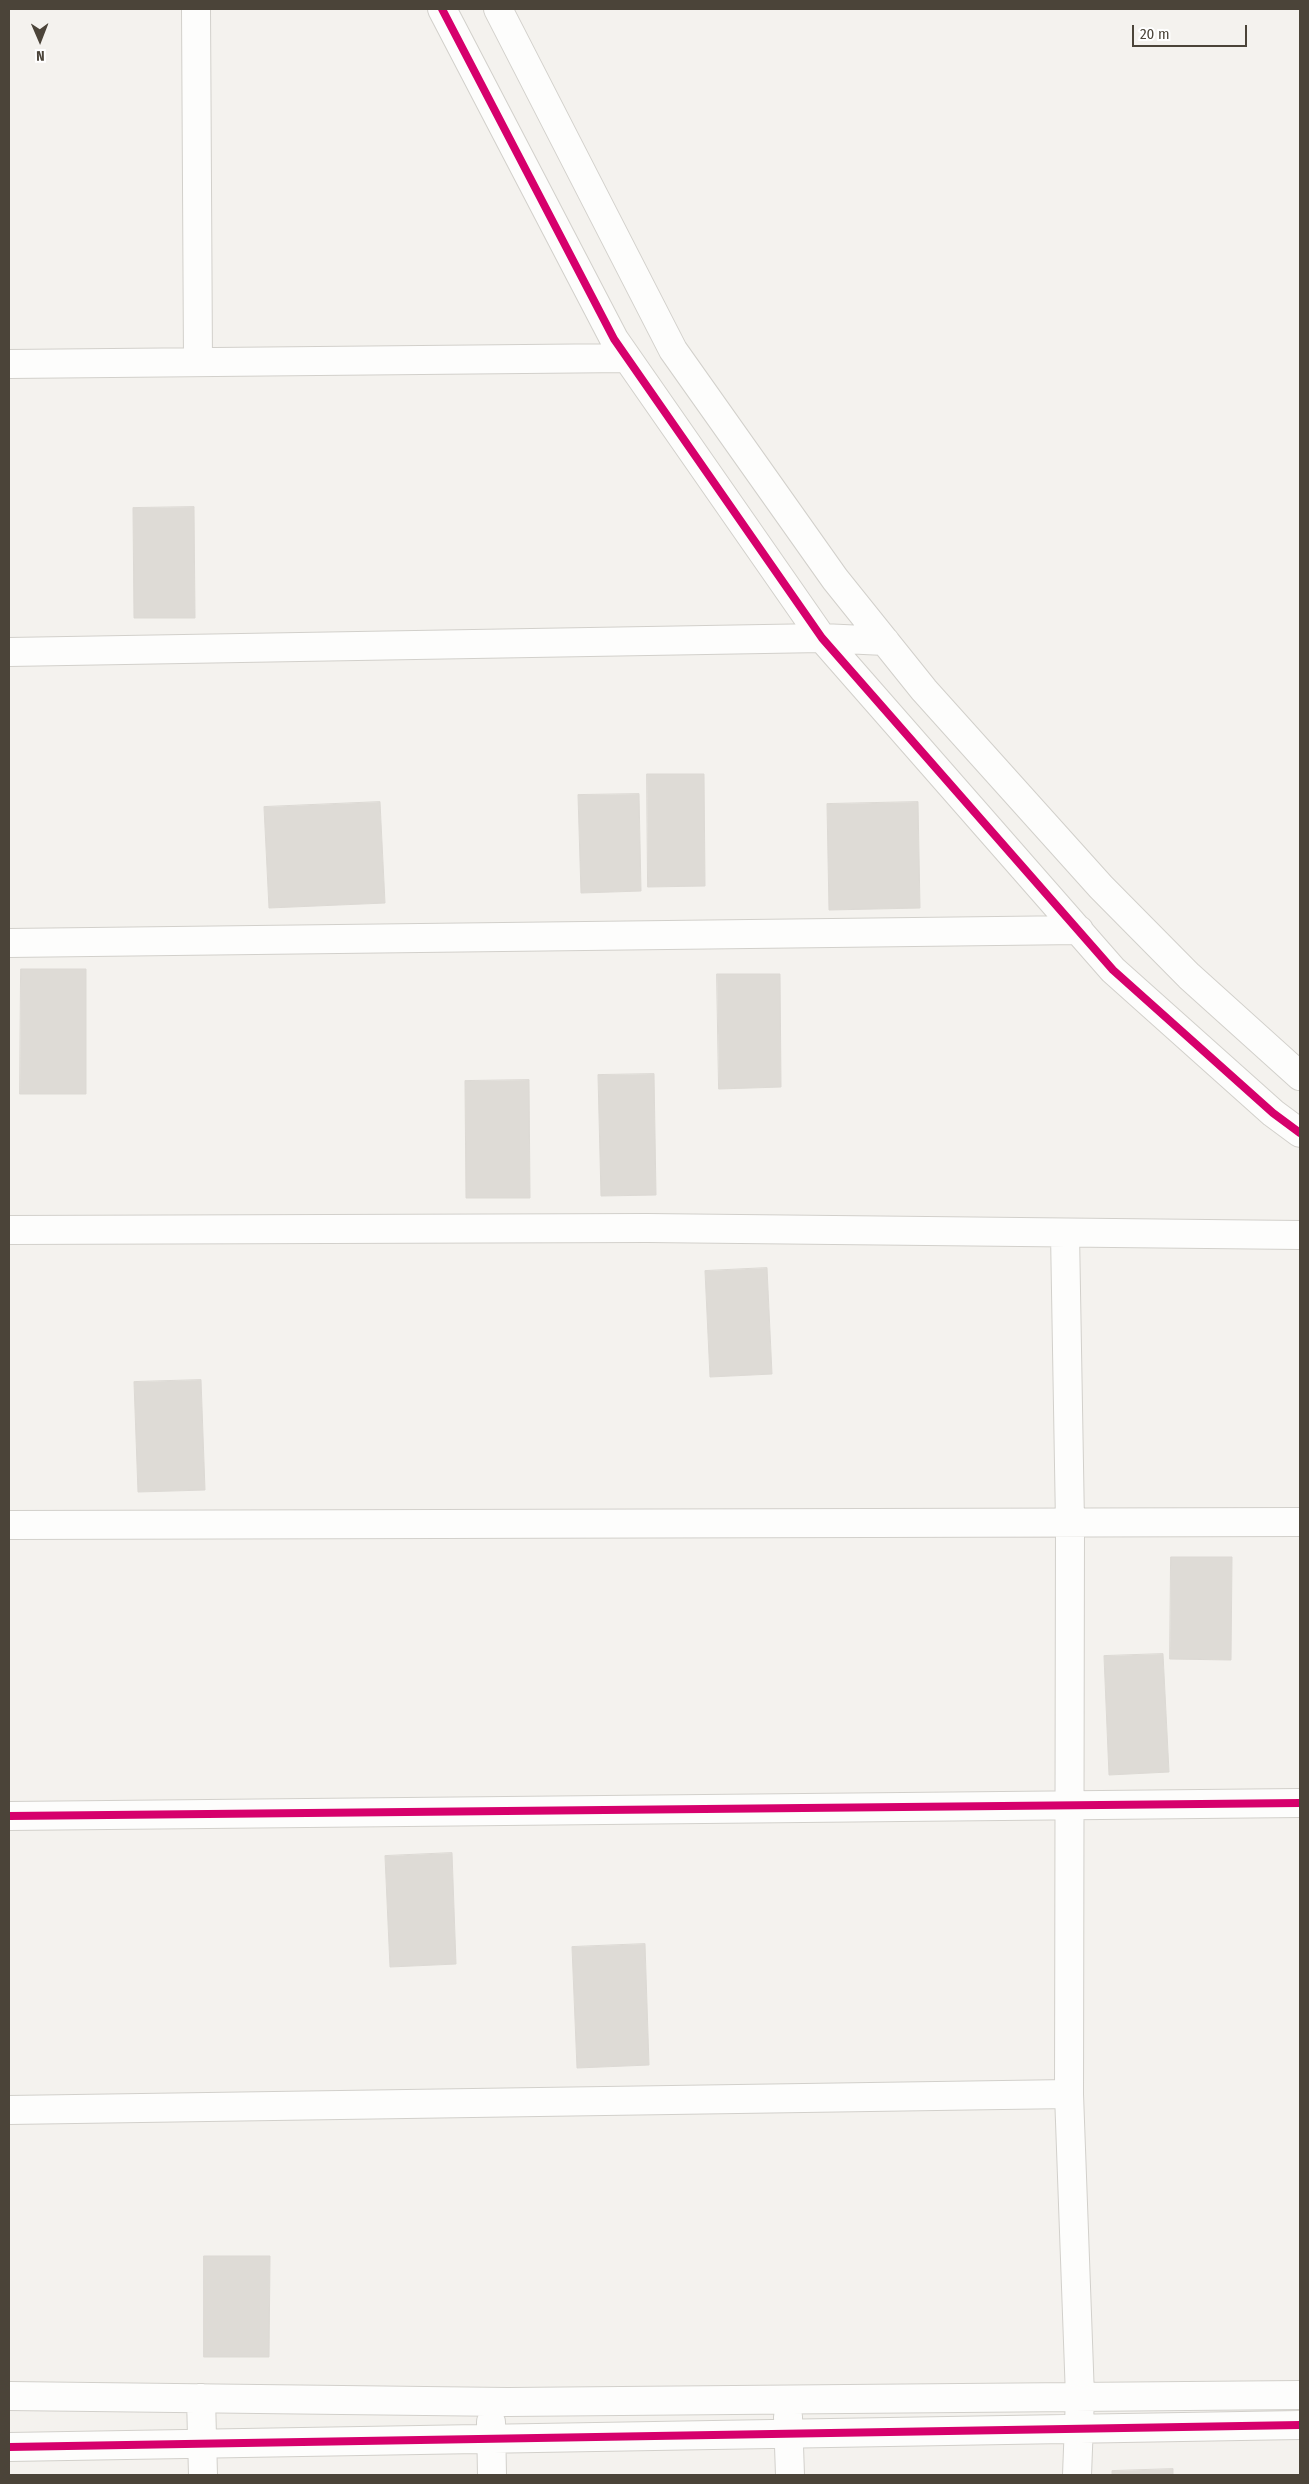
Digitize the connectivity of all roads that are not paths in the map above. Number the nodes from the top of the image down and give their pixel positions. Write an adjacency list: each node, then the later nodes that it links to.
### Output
1 (196, 9): 5 (street)
2 (442, 9): 4 (street)
3 (498, 9): 8 (street)
4 (627, 358): 5 (street); 7 (street)
5 (198, 362): 6 (street)
6 (9, 364)
7 (822, 638): 8 (street); 9 (street); 10 (street)
8 (885, 641): 12 (street)
9 (9, 652)
10 (1079, 930): 11 (street); 13 (street)
11 (9, 943)
12 (1300, 1076)
13 (1300, 1132)
14 (9, 1230): 15 (street)
15 (1065, 1233): 16 (street); 17 (street)
16 (1300, 1235)
17 (1070, 1522): 18 (street); 19 (street); 21 (street)
18 (1300, 1522)
19 (9, 1525)
20 (1300, 1804): 21 (street)
21 (1068, 1805): 22 (street); 23 (street)
22 (9, 1816)
23 (1069, 2094): 24 (street); 28 (street)
24 (9, 2110)
25 (1300, 2395): 28 (street)
26 (9, 2396): 27 (street)
27 (201, 2398): 30 (street); 35 (street)
28 (1080, 2398): 29 (street); 32 (street)
29 (786, 2399): 30 (street); 33 (street)
30 (490, 2401): 34 (street)
31 (1300, 2426): 32 (street)
32 (1078, 2429): 33 (street); 40 (street)
33 (791, 2434): 34 (street); 39 (street)
34 (491, 2439): 35 (street); 38 (street)
35 (204, 2444): 36 (street); 37 (street)
36 (9, 2448)
37 (204, 2475)
38 (492, 2475)
39 (790, 2475)
40 (1077, 2475)

